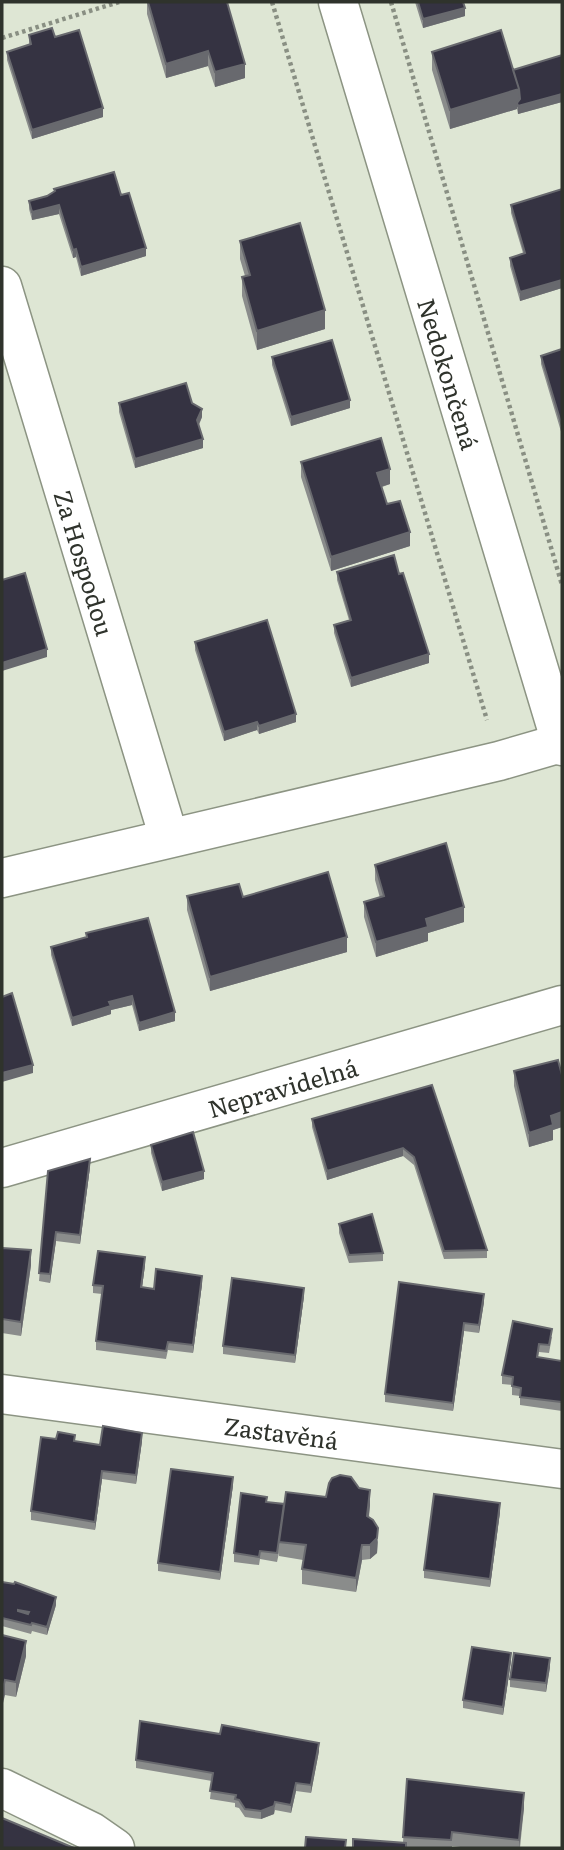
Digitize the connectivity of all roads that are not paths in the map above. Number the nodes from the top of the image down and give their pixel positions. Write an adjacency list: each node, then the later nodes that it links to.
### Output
1 (338, 2): 3 (street, Nedokončená)
2 (2, 286): 4 (street, Za Hospodou)
3 (562, 745): 4 (street)
4 (169, 838): 5 (street)
5 (2, 878)
6 (562, 1005): 7 (street, Nepravidelná)
7 (2, 1167)
8 (2, 1394): 9 (street, Zastavěná)
9 (562, 1469)
10 (2, 1788): 11 (street)
11 (115, 1848)

